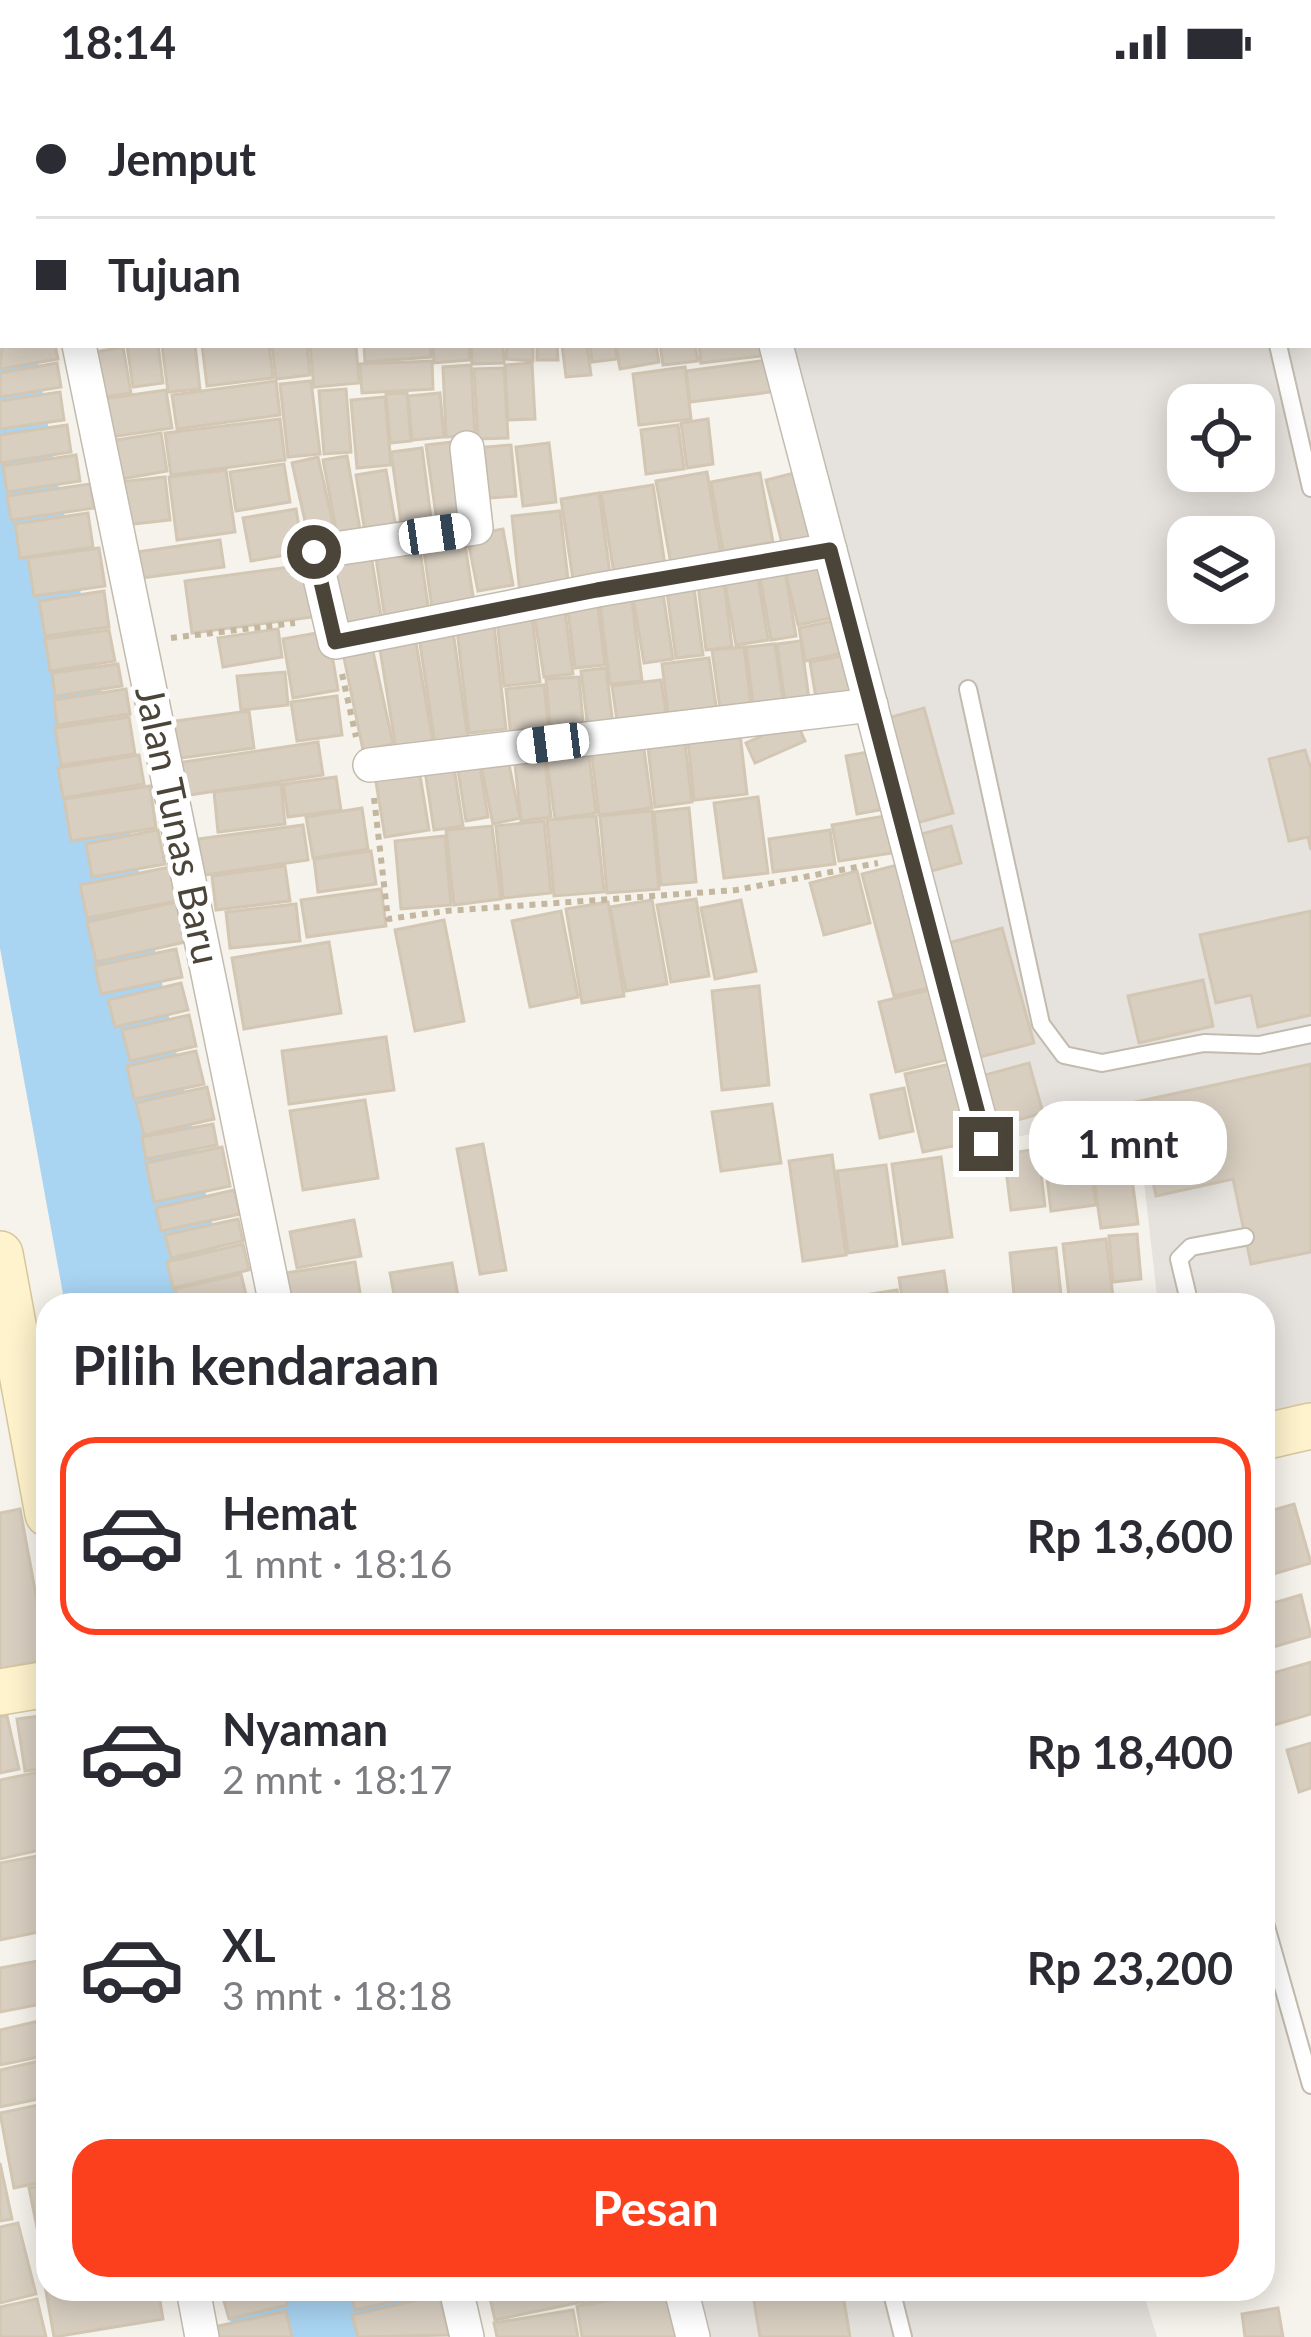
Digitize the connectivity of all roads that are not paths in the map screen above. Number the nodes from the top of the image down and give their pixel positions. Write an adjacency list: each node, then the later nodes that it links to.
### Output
1 (81, 348): 14 (street, Jalan Tunas Baru)
2 (777, 348): 6 (street)
3 (1279, 348): 5 (lane)
4 (467, 448): 6 (street)
5 (1311, 488)
6 (830, 550): 8 (street)
7 (968, 689): 10 (lane)
8 (871, 705): 9 (street); 11 (street)
9 (370, 765)
10 (1311, 1034)
11 (986, 1144)
12 (1245, 1237): 15 (lane)
13 (0, 1254): 18 (main road)
14 (274, 1293)
15 (1187, 1293)
16 (1311, 1426): 17 (main road)
17 (1275, 1434)
18 (36, 1449)
19 (36, 1686): 20 (main road)
20 (0, 1692)
21 (1275, 1958): 22 (lane)
22 (1311, 2085)
23 (195, 2301): 27 (street)
24 (459, 2301): 28 (street)
25 (684, 2301): 29 (street)
26 (895, 2301): 30 (lane)
27 (202, 2337)
28 (467, 2337)
29 (693, 2337)
30 (903, 2337)

